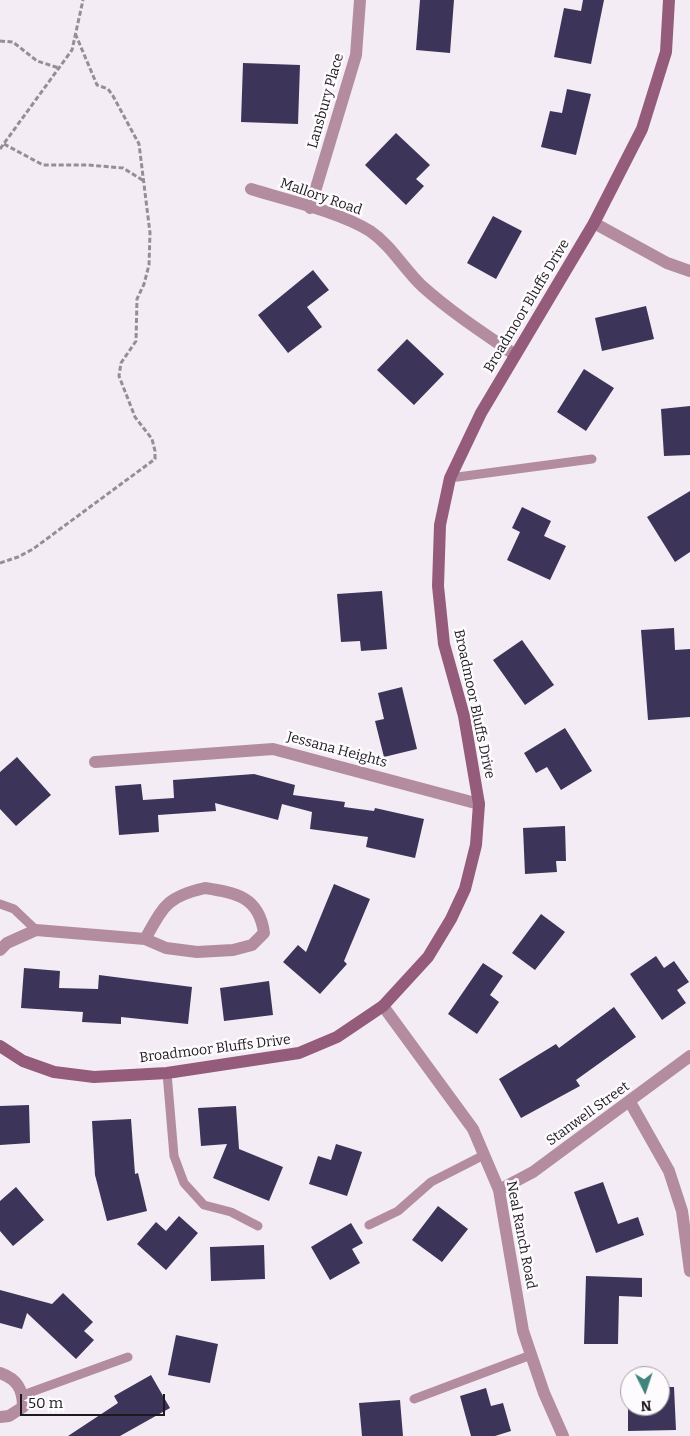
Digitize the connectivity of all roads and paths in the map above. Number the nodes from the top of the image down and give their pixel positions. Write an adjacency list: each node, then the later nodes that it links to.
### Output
1 (83, 0): 4 (path)
2 (360, 0): 11 (street, Lansbury Place)
3 (669, 0): 12 (street, Broadmoor Bluffs Drive)
4 (76, 33): 6 (path); 9 (path)
5 (0, 41): 6 (path)
6 (59, 68): 7 (path)
7 (4, 144): 8 (path); 9 (path)
8 (0, 149)
9 (144, 181): 17 (path)
10 (251, 189): 11 (street, Mallory Road)
11 (310, 208): 14 (street, Mallory Road)
12 (594, 223): 13 (street); 14 (street, Broadmoor Bluffs Drive)
13 (690, 271)
14 (514, 354): 16 (street, Broadmoor Bluffs Drive)
15 (592, 459): 16 (lane)
16 (450, 478): 19 (street, Broadmoor Bluffs Drive)
17 (0, 563)
18 (95, 762): 19 (street, Jessana Heights)
19 (479, 804): 24 (street, Broadmoor Bluffs Drive)
20 (0, 904): 21 (lane)
21 (36, 930): 22 (street); 23 (street)
22 (145, 938): 22 (street)
23 (0, 950)
24 (383, 1006): 27 (street, Broadmoor Bluffs Drive); 29 (street, Neal Ranch Road)
25 (0, 1046): 27 (street, Broadmoor Bluffs Drive)
26 (690, 1056): 28 (street, Stanwell Street)
27 (167, 1072): 32 (lane)
28 (630, 1102): 30 (street, Stanwell Street); 33 (street)
29 (484, 1154): 30 (street, Neal Ranch Road); 31 (lane)
30 (500, 1190): 34 (street, Neal Ranch Road)
31 (369, 1225)
32 (258, 1226)
33 (690, 1271)
34 (531, 1355): 38 (lane); 40 (street, Neal Ranch Road)
35 (128, 1357): 37 (lane)
36 (0, 1373): 37 (street)
37 (23, 1395): 39 (street)
38 (414, 1399)
39 (0, 1417)
40 (562, 1436)

